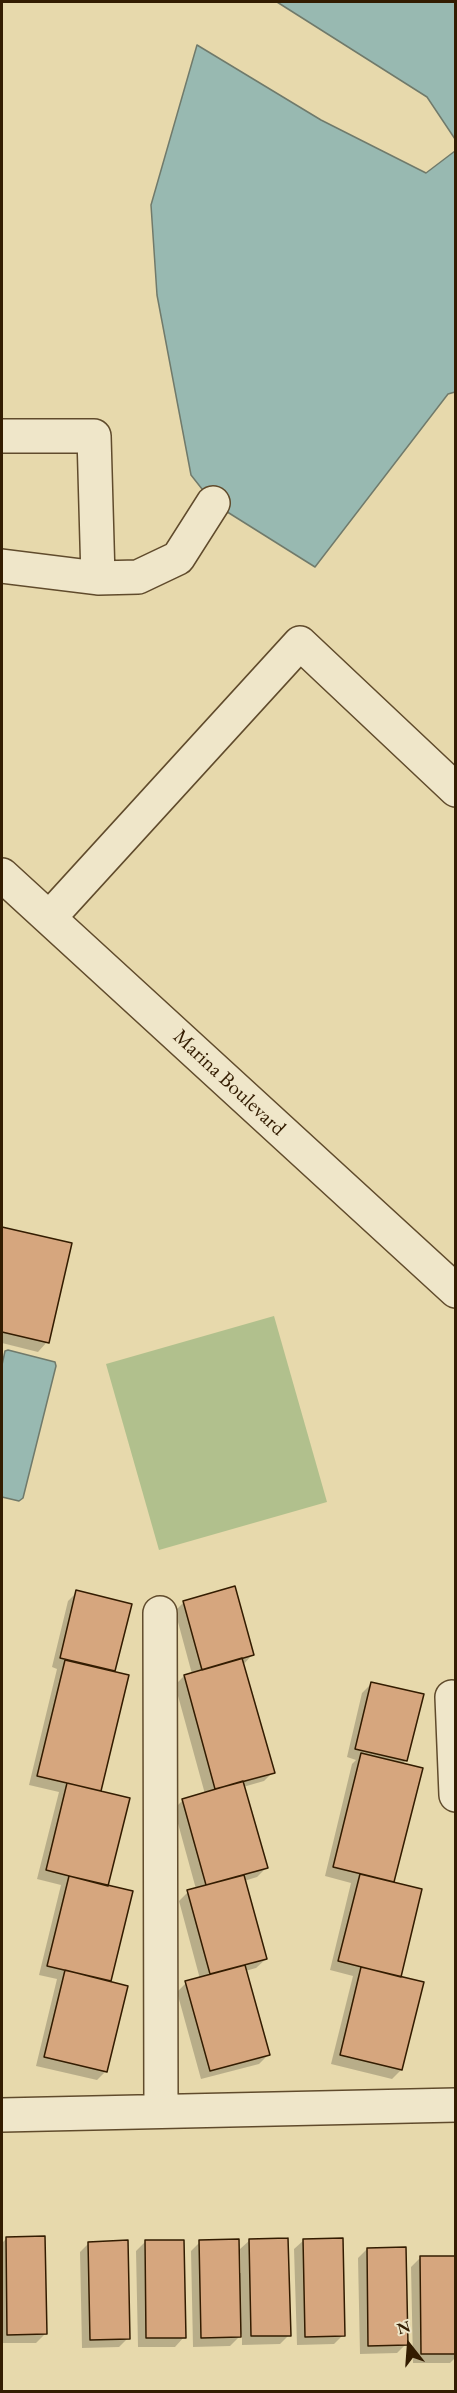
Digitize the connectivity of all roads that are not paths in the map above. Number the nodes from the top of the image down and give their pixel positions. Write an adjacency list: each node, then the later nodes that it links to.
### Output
1 (2, 436): 4 (street)
2 (213, 503): 4 (street)
3 (2, 566): 4 (street)
4 (98, 578)
5 (456, 790): 7 (street)
6 (2, 875): 7 (street, Marina Boulevard)
7 (49, 918): 8 (street, Marina Boulevard)
8 (451, 1280)
9 (160, 1613): 13 (street)
10 (452, 1697): 11 (street)
11 (456, 1795)
12 (456, 2105): 13 (street)
13 (161, 2111): 14 (street)
14 (2, 2115)

